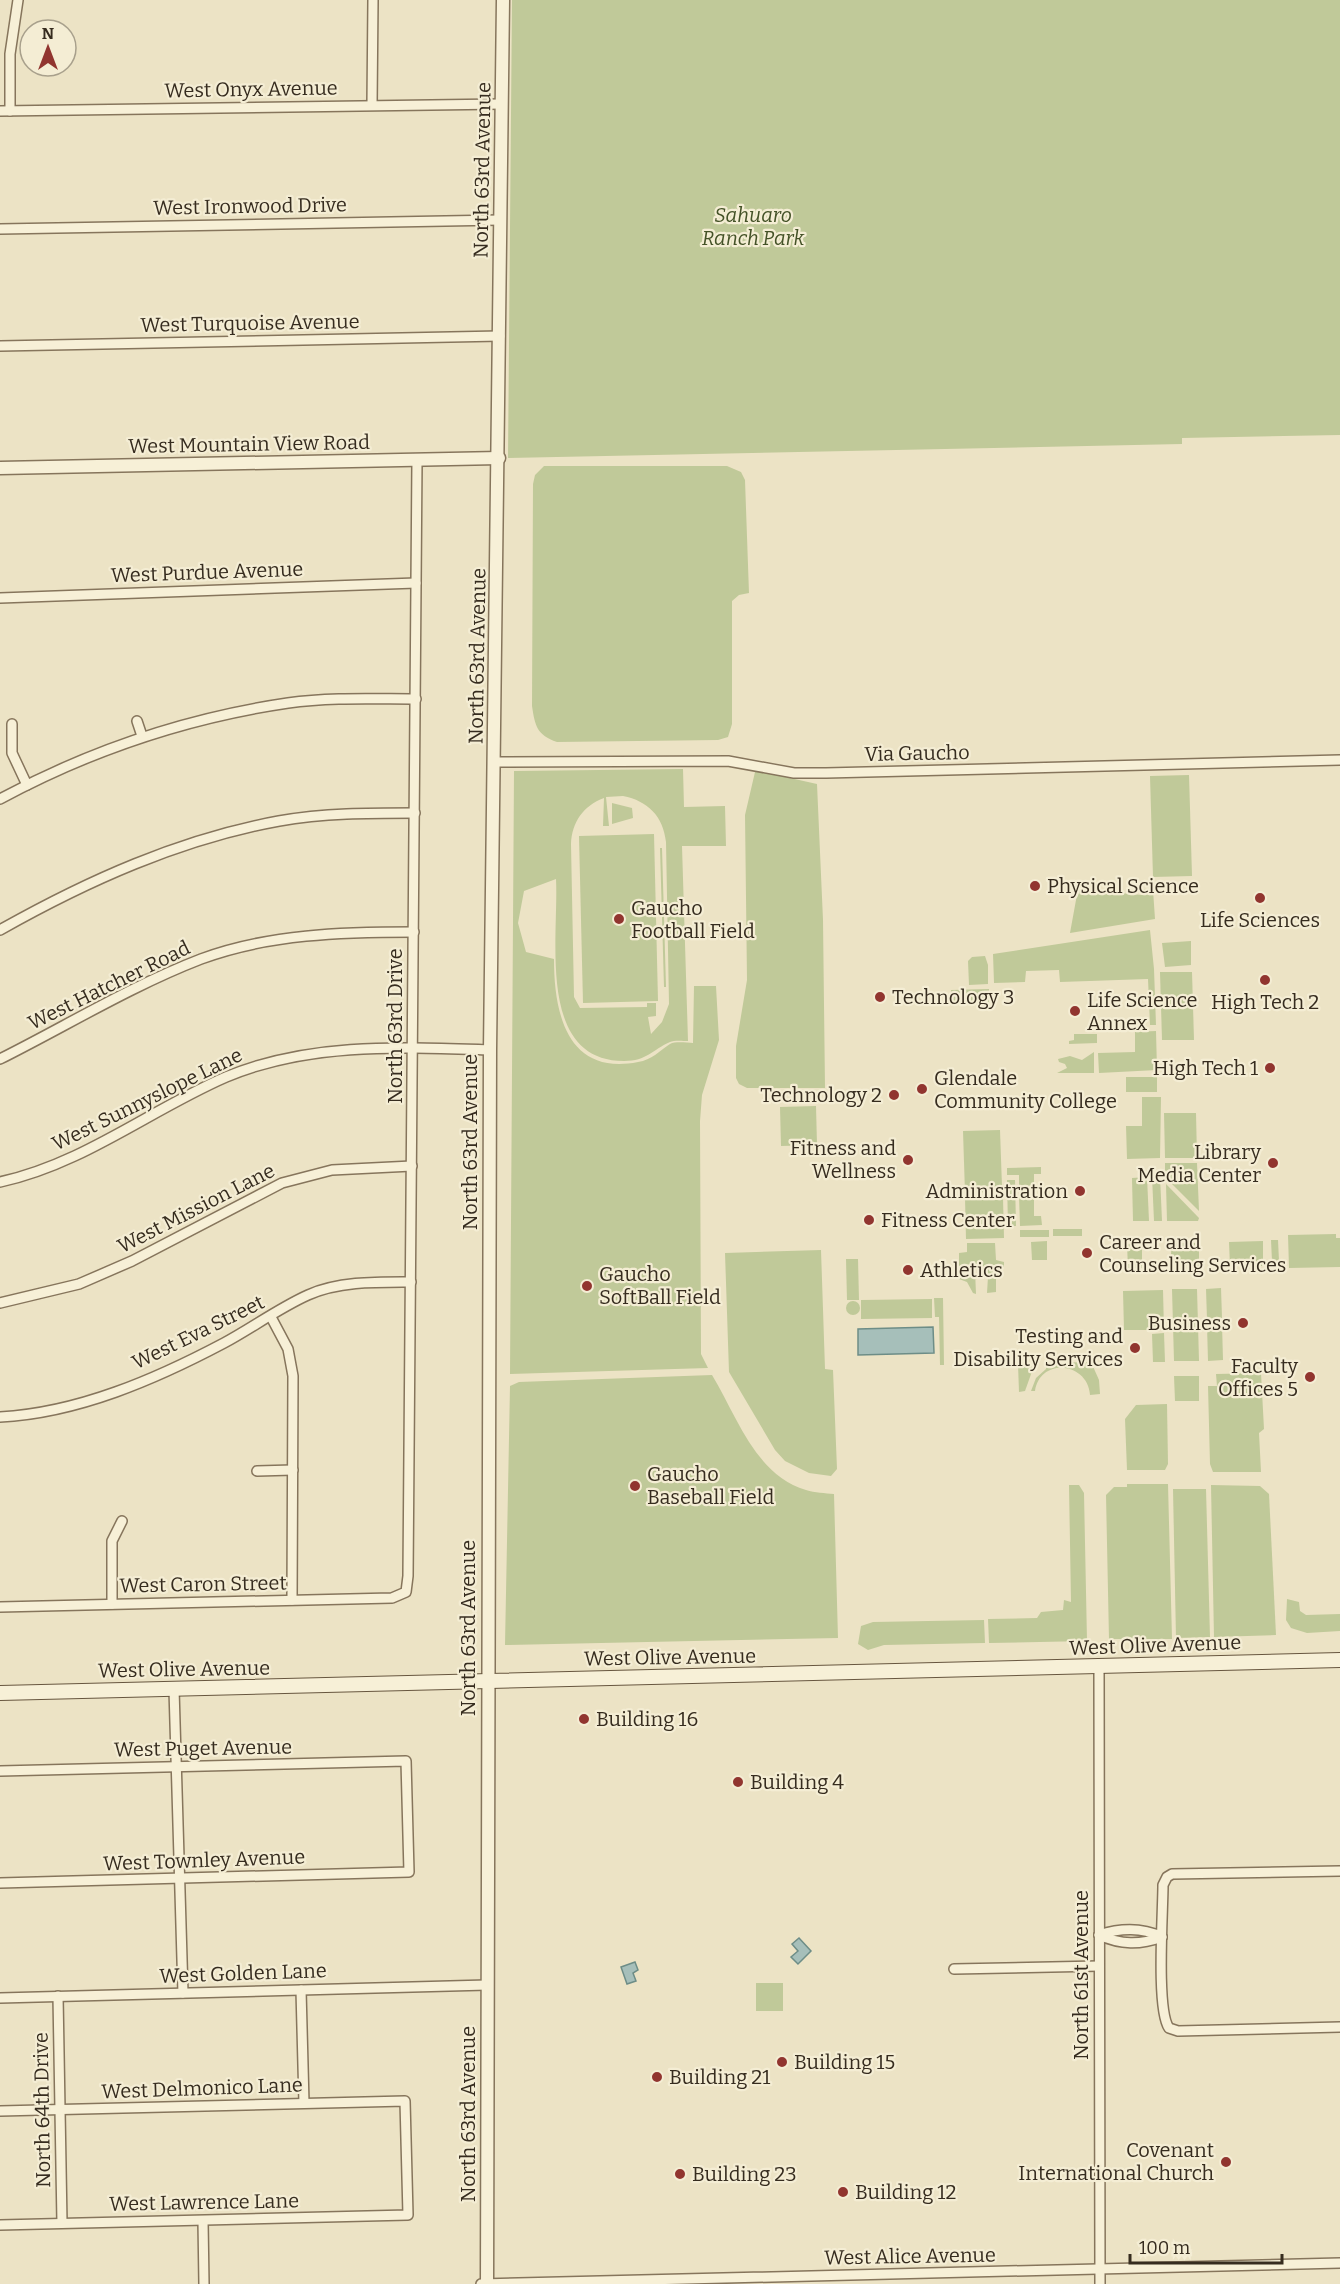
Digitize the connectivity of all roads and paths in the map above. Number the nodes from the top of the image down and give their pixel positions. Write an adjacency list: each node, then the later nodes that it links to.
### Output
1 (18, 0): 7 (street)
2 (373, 0): 5 (street)
3 (503, 0): 4 (street, North 63rd Avenue)
4 (502, 104): 5 (street, West Onyx Avenue); 8 (street, North 63rd Avenue)
5 (372, 105): 7 (street, West Onyx Avenue)
6 (0, 111): 7 (street, West Onyx Avenue)
7 (10, 111)
8 (500, 220): 9 (street, West Ironwood Drive); 10 (street, North 63rd Avenue)
9 (0, 229)
10 (500, 336): 11 (street, West Turquoise Avenue); 12 (street, North 63rd Avenue)
11 (0, 346)
12 (499, 458): 13 (street, West Mountain View Road); 22 (street, North 63rd Avenue)
13 (417, 460): 14 (street, West Mountain View Road); 15 (street, North 63rd Drive)
14 (0, 468)
15 (416, 583): 16 (street, West Purdue Avenue); 17 (street, North 63rd Drive)
16 (0, 598)
17 (416, 699): 20 (street); 25 (street, North 63rd Drive)
18 (137, 722): 20 (street)
19 (12, 724): 23 (street)
20 (142, 736): 23 (street)
21 (1340, 760): 22 (street, Via Gaucho)
22 (496, 762): 29 (street, North 63rd Avenue)
23 (27, 785): 24 (street)
24 (0, 799)
25 (415, 813): 26 (street); 27 (street, North 63rd Drive)
26 (0, 930)
27 (414, 932): 28 (street, North 63rd Drive); 30 (street, West Hatcher Road)
28 (412, 1048): 29 (street, West Sunnyslope Lane); 31 (street, North 63rd Drive); 32 (street, West Sunnyslope Lane)
29 (490, 1050): 46 (street, North 63rd Avenue)
30 (0, 1059)
31 (412, 1166): 33 (street, North 63rd Drive); 34 (street, West Mission Lane)
32 (0, 1182)
33 (411, 1282): 35 (street, West Eva Street); 40 (street, North 63rd Drive)
34 (0, 1303)
35 (271, 1317): 36 (street, West Eva Street); 37 (street)
36 (0, 1417)
37 (293, 1470): 38 (street); 41 (street)
38 (256, 1471)
39 (122, 1521): 42 (street)
40 (406, 1592): 41 (street, West Caron Street)
41 (292, 1600): 42 (street, West Caron Street)
42 (112, 1604): 43 (street, West Caron Street)
43 (0, 1607)
44 (1340, 1660): 45 (main road, West Olive Avenue)
45 (1099, 1666): 46 (main road, West Olive Avenue); 55 (street, North 61st Avenue)
46 (487, 1681): 47 (main road, West Olive Avenue); 59 (street, North 63rd Avenue)
47 (174, 1689): 48 (main road, West Olive Avenue); 49 (street)
48 (0, 1693)
49 (177, 1767): 50 (street, West Puget Avenue); 52 (street, West Puget Avenue); 53 (street)
50 (0, 1771)
51 (1340, 1871): 56 (street)
52 (409, 1872): 53 (street, West Townley Avenue)
53 (180, 1878): 54 (street, West Townley Avenue); 61 (street)
54 (0, 1883)
55 (1099, 1935): 56 (street); 57 (street, North 61st Avenue)
56 (1162, 1937): 64 (street)
57 (1099, 1966): 58 (street); 73 (street, North 61st Avenue)
58 (954, 1969)
59 (487, 1985): 60 (street, West Golden Lane); 76 (street, North 63rd Avenue)
60 (301, 1990): 61 (street, West Golden Lane); 65 (street)
61 (183, 1993): 62 (street, West Golden Lane)
62 (58, 1996): 63 (street, West Golden Lane); 67 (street, North 64th Drive)
63 (0, 1998)
64 (1340, 2027)
65 (304, 2103): 67 (street, West Delmonico Lane); 68 (street, West Delmonico Lane)
66 (0, 2110): 67 (street, West Delmonico Lane)
67 (60, 2110): 70 (street, North 64th Drive)
68 (408, 2216): 69 (street, West Lawrence Lane)
69 (203, 2221): 70 (street, West Lawrence Lane); 74 (street)
70 (62, 2223): 71 (street, West Lawrence Lane)
71 (0, 2225)
72 (1340, 2263): 73 (street, West Alice Avenue)
73 (1100, 2269): 76 (street, West Alice Avenue); 77 (street, North 61st Avenue)
74 (204, 2284)
75 (481, 2284): 76 (street, West Alice Avenue)
76 (487, 2284)
77 (1100, 2284)

